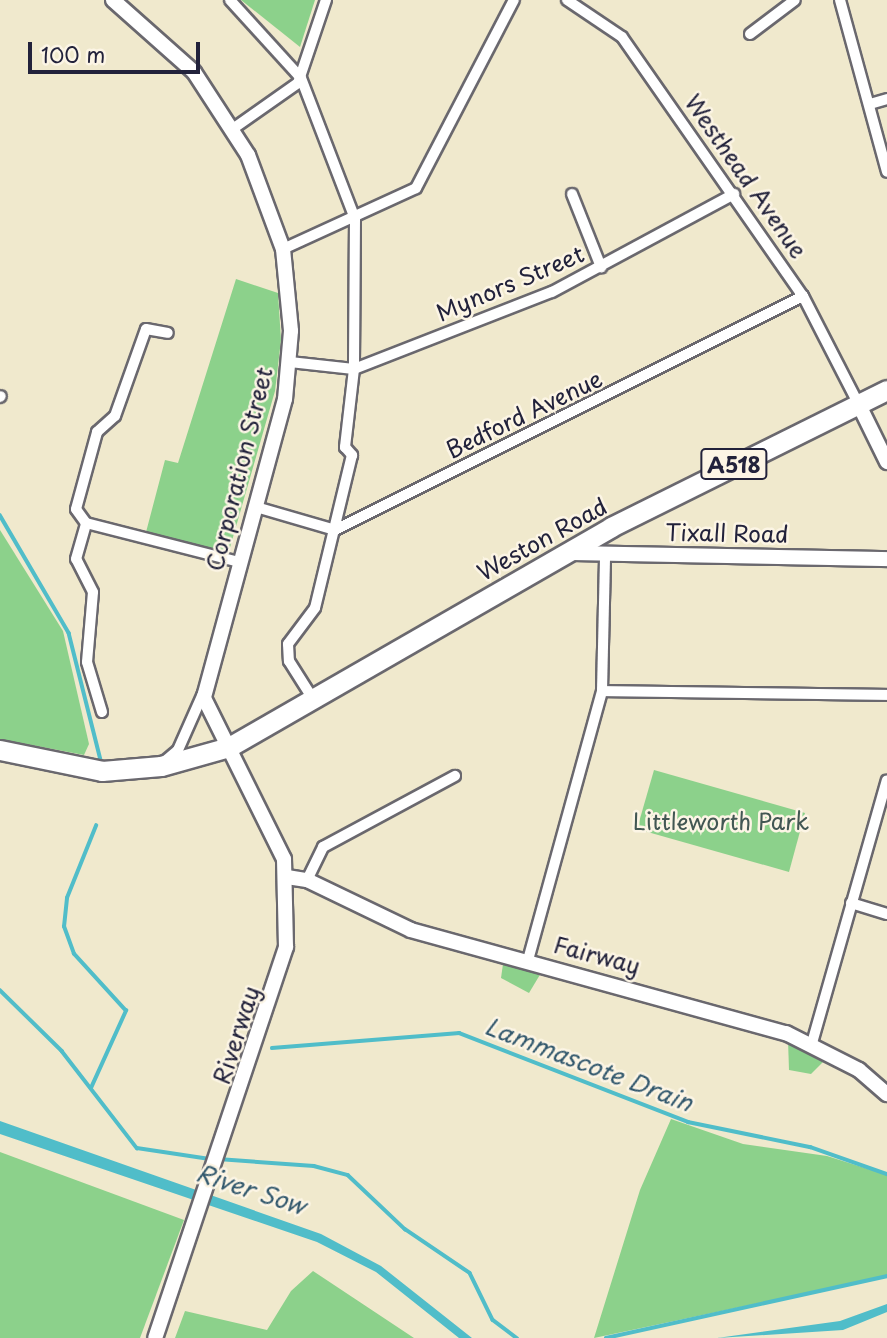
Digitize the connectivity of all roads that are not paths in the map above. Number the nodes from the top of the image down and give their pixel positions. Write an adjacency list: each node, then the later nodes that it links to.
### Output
1 (113, 0): 12 (street, Corporation Street)
2 (230, 0): 9 (street)
3 (326, 0): 9 (street)
4 (514, 0): 16 (street)
5 (567, 0): 15 (street, Westhead Avenue)
6 (795, 0): 8 (street)
7 (844, 1): 11 (street)
8 (750, 34)
9 (301, 78): 12 (street); 16 (street)
10 (887, 99): 11 (street)
11 (870, 104): 13 (street)
12 (234, 128): 17 (street, Corporation Street)
13 (887, 172)
14 (572, 194): 18 (street)
15 (734, 194): 18 (street, Mynors Street); 19 (street, Westhead Avenue)
16 (355, 219): 17 (street); 22 (street)
17 (283, 249): 21 (street, Corporation Street)
18 (601, 267): 22 (street, Mynors Street)
19 (803, 296): 24 (street, Westhead Avenue); 28 (street, Bedford Avenue)
20 (168, 333): 27 (street)
21 (290, 362): 22 (street, Mynors Street); 26 (street, Corporation Street)
22 (354, 369): 28 (street)
23 (887, 390): 24 (highway, Weston Road / A518)
24 (858, 403): 25 (street); 29 (highway, Weston Road / A518)
25 (887, 462)
26 (256, 508): 28 (street); 32 (street, Corporation Street)
27 (86, 523): 32 (street); 37 (street)
28 (335, 530): 36 (street)
29 (565, 553): 30 (street, Tixall Road); 36 (highway, Weston Road / A518)
30 (605, 554): 31 (street, Tixall Road); 34 (street)
31 (887, 559)
32 (239, 562): 33 (street, Corporation Street)
33 (205, 689): 38 (street); 40 (street)
34 (602, 691): 35 (street); 47 (street)
35 (887, 695)
36 (313, 699): 38 (highway, Weston Road / A518)
37 (102, 712)
38 (229, 747): 40 (highway, Weston Road); 43 (street, Riverway)
39 (0, 750): 40 (highway, Weston Road)
40 (161, 766)
41 (455, 776): 44 (street)
42 (887, 780): 45 (street)
43 (287, 877): 44 (street, Fairway); 50 (street, Riverway)
44 (307, 880): 47 (street, Fairway)
45 (851, 903): 46 (street); 48 (street)
46 (887, 914)
47 (528, 960): 48 (street, Fairway)
48 (812, 1043): 49 (street, Fairway)
49 (887, 1094)
50 (155, 1338)

